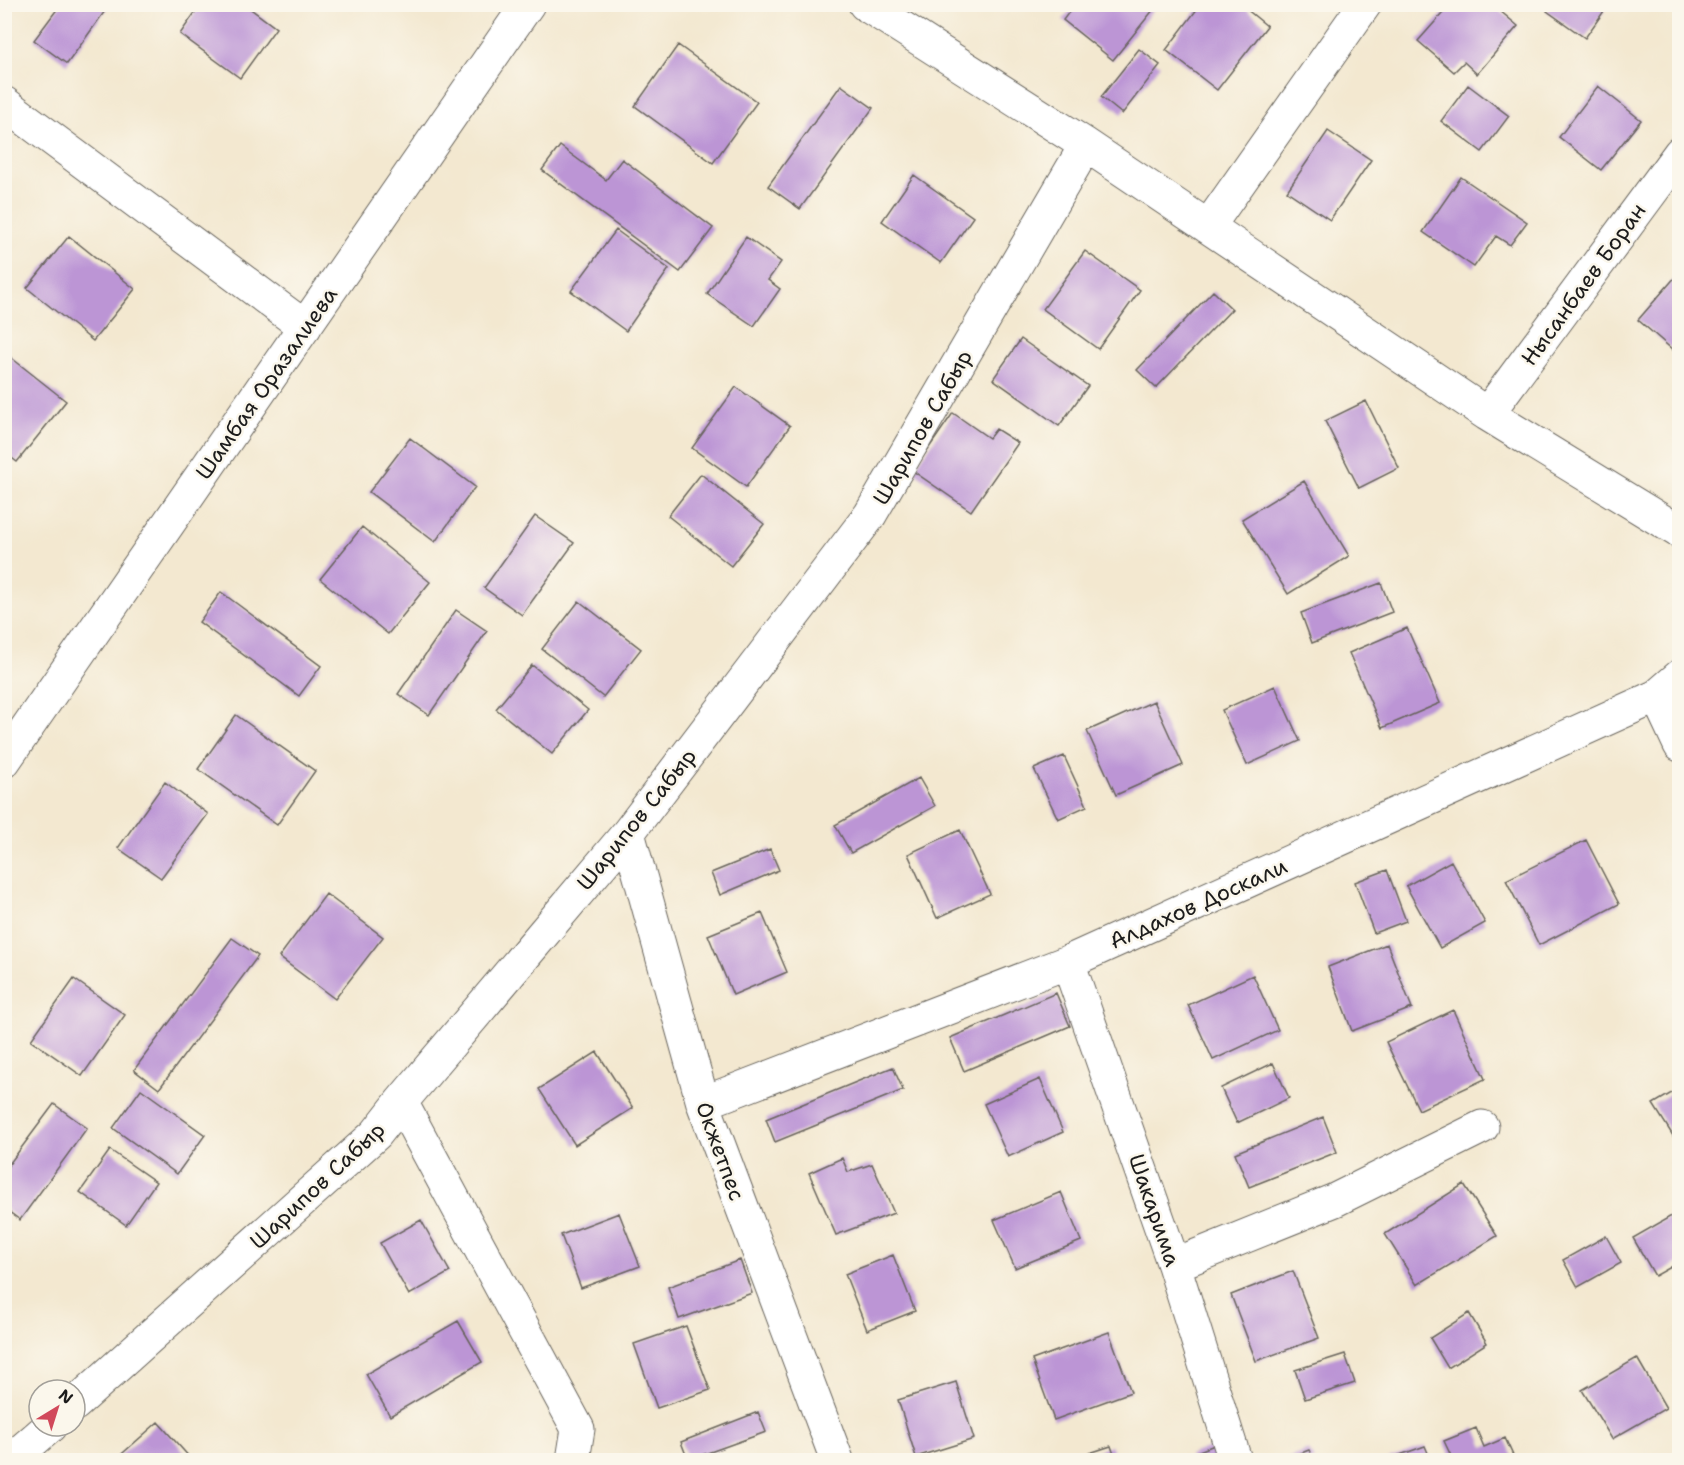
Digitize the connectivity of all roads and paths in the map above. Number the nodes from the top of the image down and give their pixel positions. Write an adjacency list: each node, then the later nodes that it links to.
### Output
1 (528, 4): 8 (street, Шамбая Оразалиева)
2 (865, 4): 5 (street)
3 (1353, 9): 7 (street)
4 (4, 103): 8 (street)
5 (1086, 145): 7 (street); 14 (street, Шарипов Сабыр)
6 (1680, 153): 9 (street, Нысанбаев Боран)
7 (1208, 227): 9 (street)
8 (305, 327): 13 (street, Шамбая Оразалиева)
9 (1487, 414): 10 (street)
10 (1680, 532)
11 (1668, 686): 12 (street); 15 (street, Алдахов Доскали)
12 (1680, 745)
13 (4, 761)
14 (628, 833): 16 (street, Шарипов Сабыр); 17 (street, Окжетпес)
15 (1068, 962): 17 (street, Алдахов Доскали); 19 (street, Шакарима)
16 (401, 1102): 20 (street, Шарипов Сабыр); 23 (street)
17 (703, 1103): 24 (street, Окжетпес)
18 (1482, 1127): 19 (street)
19 (1174, 1265): 25 (street, Шакарима)
20 (87, 1393)
21 (37, 1438): 22 (street)
22 (11, 1461)
23 (573, 1461)
24 (837, 1461)
25 (1235, 1461)

